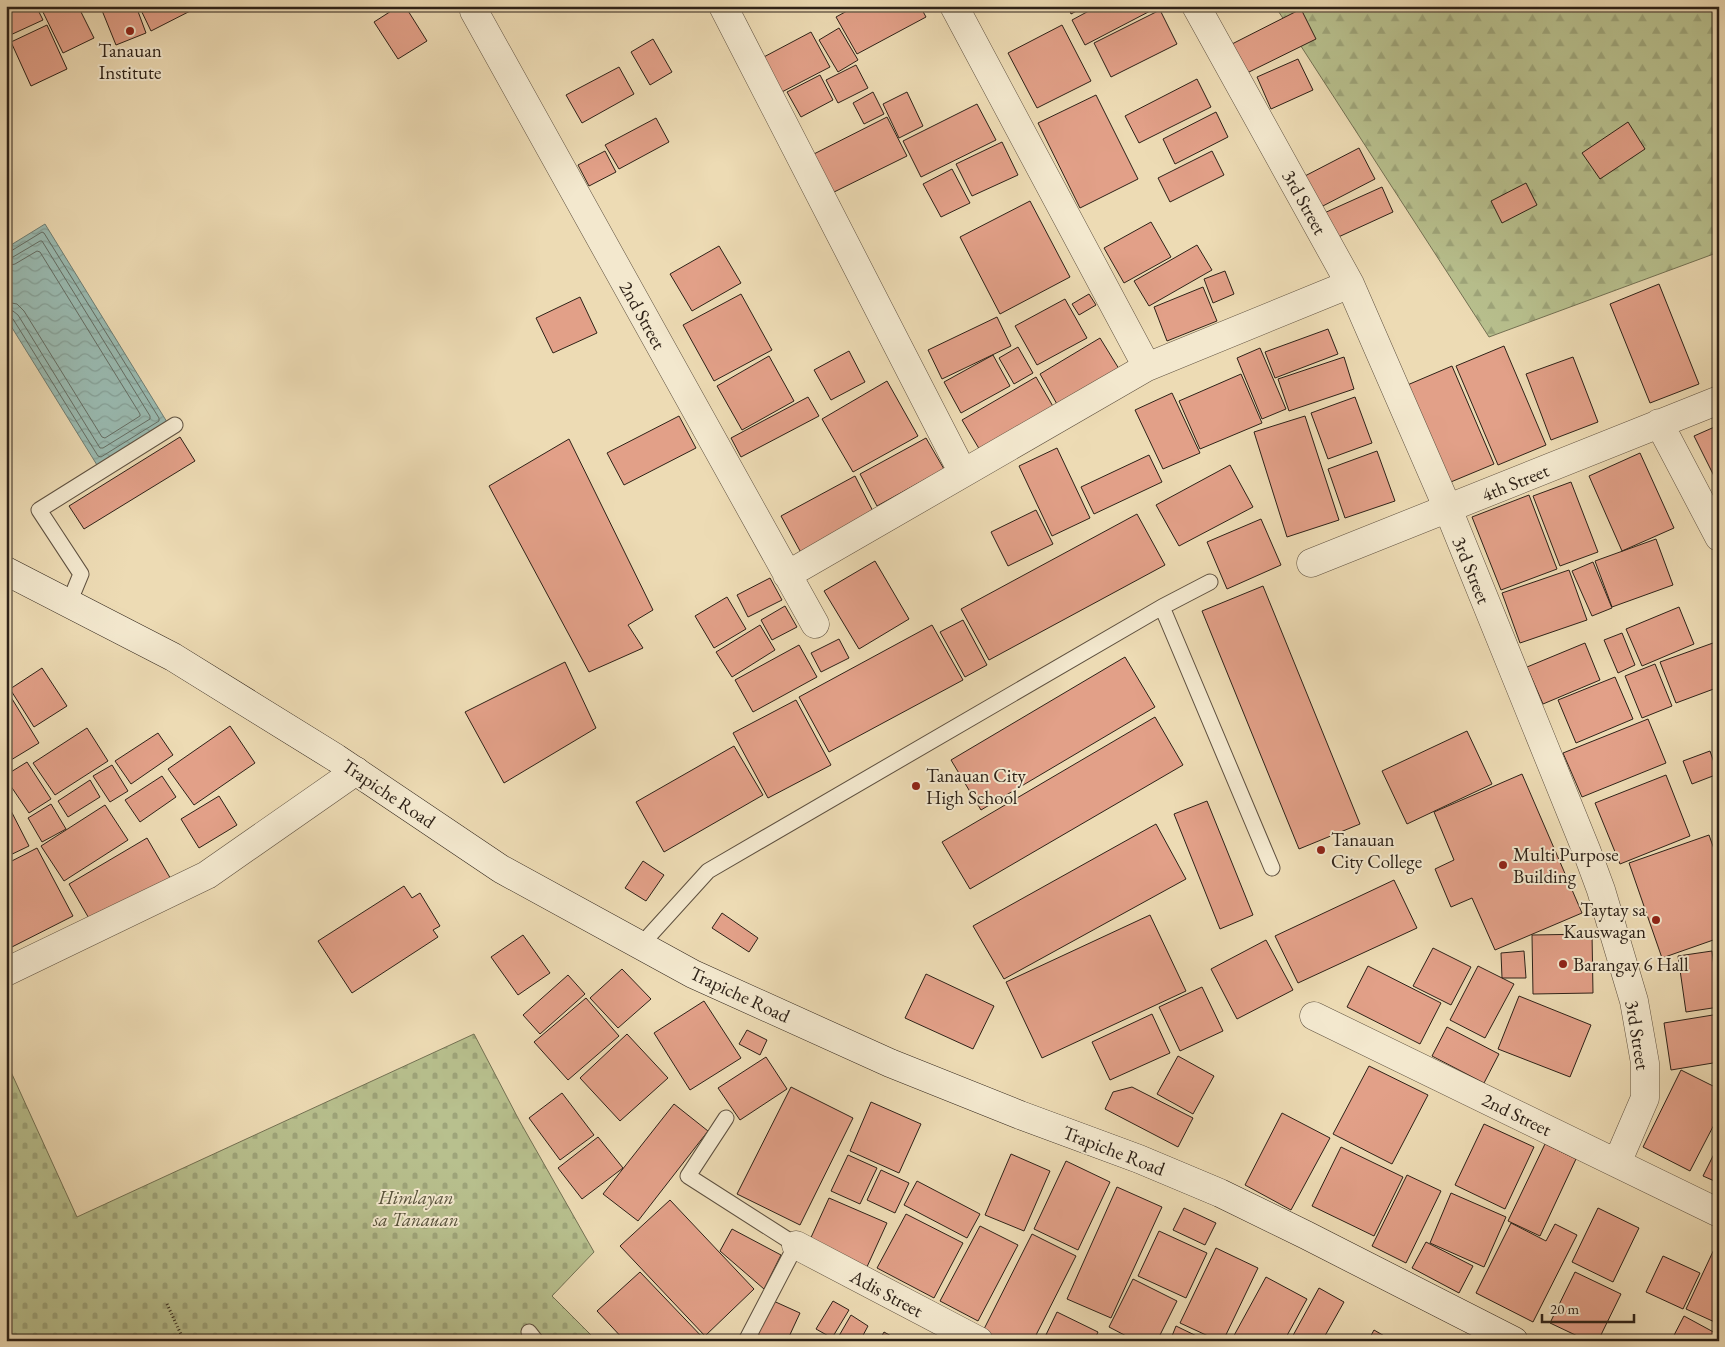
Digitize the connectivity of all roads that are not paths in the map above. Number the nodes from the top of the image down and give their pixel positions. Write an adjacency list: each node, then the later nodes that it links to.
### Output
1 (473, 6): 15 (street, 2nd Street)
2 (723, 6): 10 (street)
3 (954, 6): 6 (street)
4 (1196, 6): 5 (street, 3rd Street)
5 (1350, 284): 6 (street); 11 (street, 3rd Street)
6 (1147, 367): 10 (street)
7 (1719, 400): 8 (street, 4th Street)
8 (1660, 423): 11 (street, 4th Street); 12 (street)
9 (175, 425): 17 (lane)
10 (963, 473): 15 (street)
11 (1448, 509): 13 (street, 4th Street); 26 (street, 3rd Street)
12 (1719, 537)
13 (1311, 563)
14 (6, 570): 17 (street, Trapiche Road)
15 (787, 575): 19 (street, 2nd Street)
16 (1210, 582): 18 (lane)
17 (69, 603): 20 (street, Trapiche Road)
18 (1162, 607): 21 (lane); 22 (lane)
19 (815, 624)
20 (356, 771): 22 (street, Trapiche Road); 23 (street)
21 (1272, 868)
22 (640, 946): 31 (street, Trapiche Road)
23 (6, 972)
24 (1314, 1016): 26 (street, 2nd Street)
25 (726, 1118): 28 (lane)
26 (1617, 1163): 27 (street, 2nd Street)
27 (1719, 1213)
28 (796, 1245): 29 (lane); 30 (street, Adis Street)
29 (746, 1341)
30 (979, 1341)
31 (1514, 1341)

